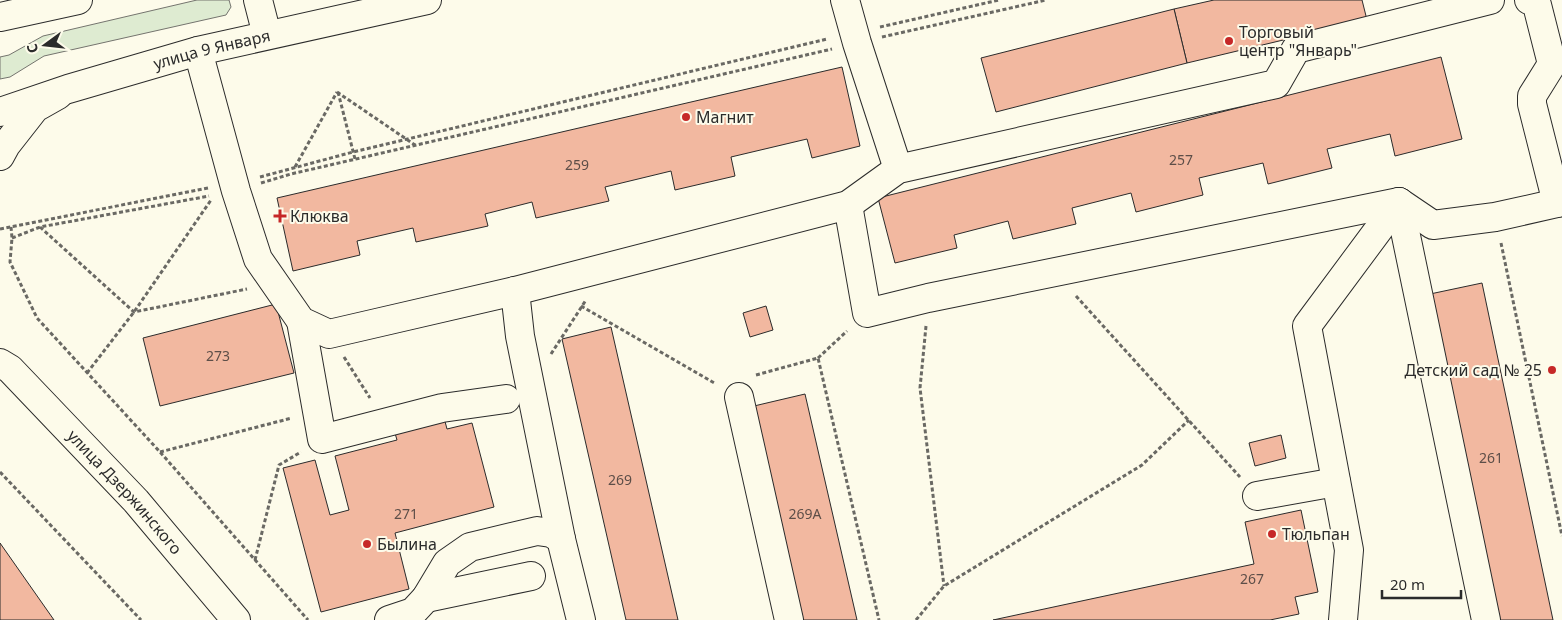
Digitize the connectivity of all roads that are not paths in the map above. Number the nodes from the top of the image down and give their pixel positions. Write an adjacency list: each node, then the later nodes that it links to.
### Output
1 (78, 0): 7 (main road)
2 (258, 0): 8 (main road)
3 (427, 0): 8 (main road, улица 9 Января)
4 (845, 0): 14 (main road)
5 (1490, 0): 14 (main road)
6 (1529, 0): 10 (main road)
7 (0, 17)
8 (267, 35): 9 (main road, улица 9 Января)
9 (198, 51): 11 (main road, улица 9 Января); 19 (main road)
10 (1557, 63): 16 (main road)
11 (68, 89): 12 (main road, улица 9 Января); 13 (main road)
12 (0, 112)
13 (0, 156)
14 (898, 170): 17 (main road)
15 (1399, 202): 16 (main road); 17 (main road); 23 (main road); 33 (main road)
16 (1560, 203)
17 (848, 205): 18 (main road)
18 (515, 291): 19 (main road); 25 (main road)
19 (301, 321): 22 (main road)
20 (3, 359): 28 (main road, улица Дзержинского)
21 (739, 397): 31 (main road)
22 (506, 399)
23 (1336, 482): 24 (main road); 32 (main road)
24 (1257, 496)
25 (561, 539): 27 (main road); 30 (main road)
26 (531, 576): 27 (main road)
27 (426, 598): 29 (main road)
28 (236, 620)
29 (389, 620)
30 (581, 620)
31 (789, 620)
32 (1343, 620)
33 (1486, 620)

